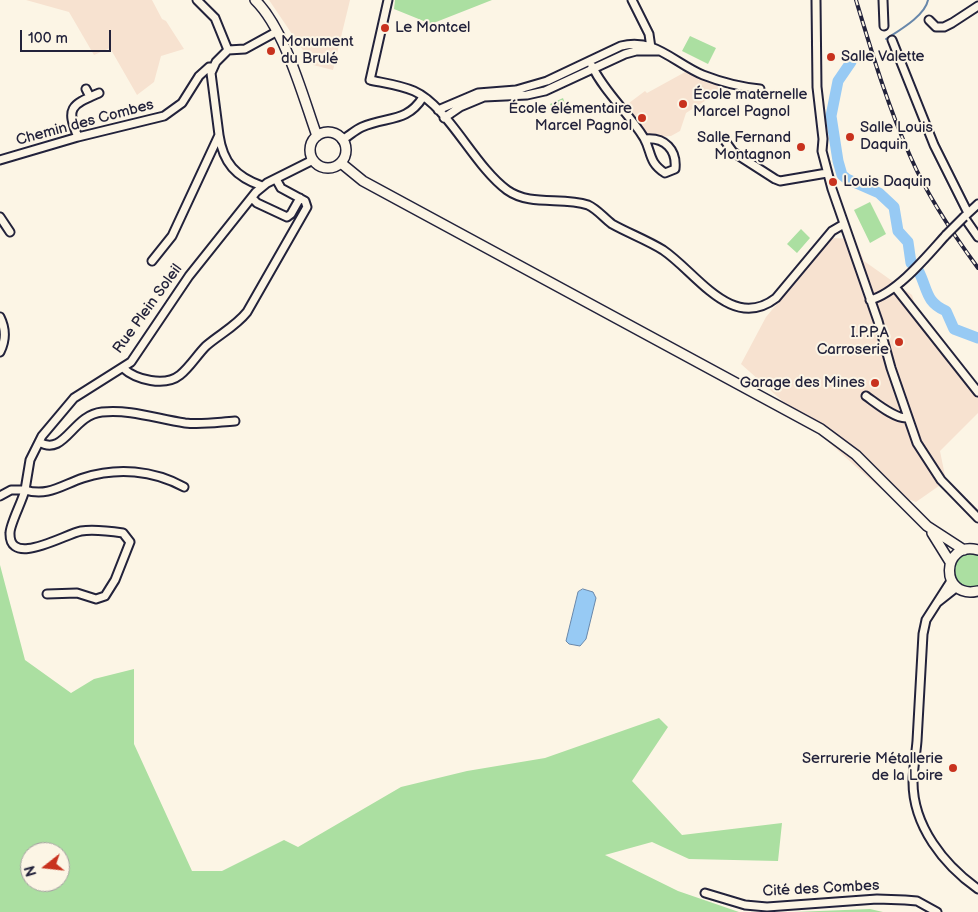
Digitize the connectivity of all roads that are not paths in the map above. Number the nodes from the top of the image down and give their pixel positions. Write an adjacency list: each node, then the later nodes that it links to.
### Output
1 (197, 0): 13 (street)
2 (255, 0): 10 (main road)
3 (388, 0): 20 (street)
4 (816, 0): 33 (street)
5 (883, 0): 9 (street)
6 (633, 2): 12 (street)
7 (978, 6): 8 (street)
8 (929, 20)
9 (884, 26)
10 (276, 32): 13 (street); 25 (main road)
11 (892, 40): 39 (street)
12 (651, 48): 14 (street); 16 (street); 18 (street)
13 (228, 50): 15 (street, Chemin des Combes)
14 (589, 61): 16 (street); 22 (street)
15 (214, 67): 24 (street); 26 (street, Chemin des Combes)
16 (593, 69): 23 (street); 27 (street)
17 (86, 89): 21 (street)
18 (760, 89)
19 (99, 93): 21 (street)
20 (424, 96): 22 (street); 28 (street)
21 (90, 97): 26 (street)
22 (438, 110): 23 (street)
23 (444, 118): 41 (street)
24 (219, 135): 35 (street); 44 (street)
25 (317, 136): 28 (main road); 31 (main road)
26 (78, 137): 30 (street, Chemin des Combes)
27 (645, 139): 27 (street)
28 (342, 140): 32 (main road)
29 (725, 141): 33 (street)
30 (0, 160)
31 (313, 160): 32 (main road); 34 (street, Rue Plein Soleil)
32 (341, 163): 59 (main road)
33 (827, 173): 41 (street)
34 (276, 179): 35 (street, Rue Plein Soleil); 37 (street)
35 (262, 186): 36 (street, Rue Plein Soleil)
36 (252, 198): 37 (street); 49 (street, Rue Plein Soleil)
37 (300, 198): 49 (street)
38 (978, 204): 39 (street)
39 (966, 215): 43 (street); 45 (street, bridge)
40 (0, 217): 42 (street)
41 (844, 224): 46 (street)
42 (10, 232)
43 (978, 237)
44 (152, 261)
45 (895, 287): 46 (street); 50 (street)
46 (870, 300): 52 (street)
47 (0, 317): 48 (street)
48 (0, 352)
49 (123, 368): 54 (street, Rue Plein Soleil)
50 (978, 392)
51 (866, 396): 52 (street)
52 (907, 418): 58 (street)
53 (235, 421): 54 (street)
54 (39, 442): 56 (street, Rue Plein Soleil)
55 (184, 487): 56 (street)
56 (25, 490): 57 (street); 65 (street, Rue Plein Soleil)
57 (0, 496)
58 (978, 518)
59 (927, 526): 60 (main road); 62 (main road)
60 (964, 550): 61 (main road); 62 (main road)
61 (978, 550)
62 (950, 562): 63 (main road)
63 (954, 584): 64 (main road); 67 (street)
64 (973, 591): 66 (main road)
65 (46, 594)
66 (978, 598)
67 (978, 889)
68 (705, 893): 69 (street, Cité des Combes)
69 (937, 912)

